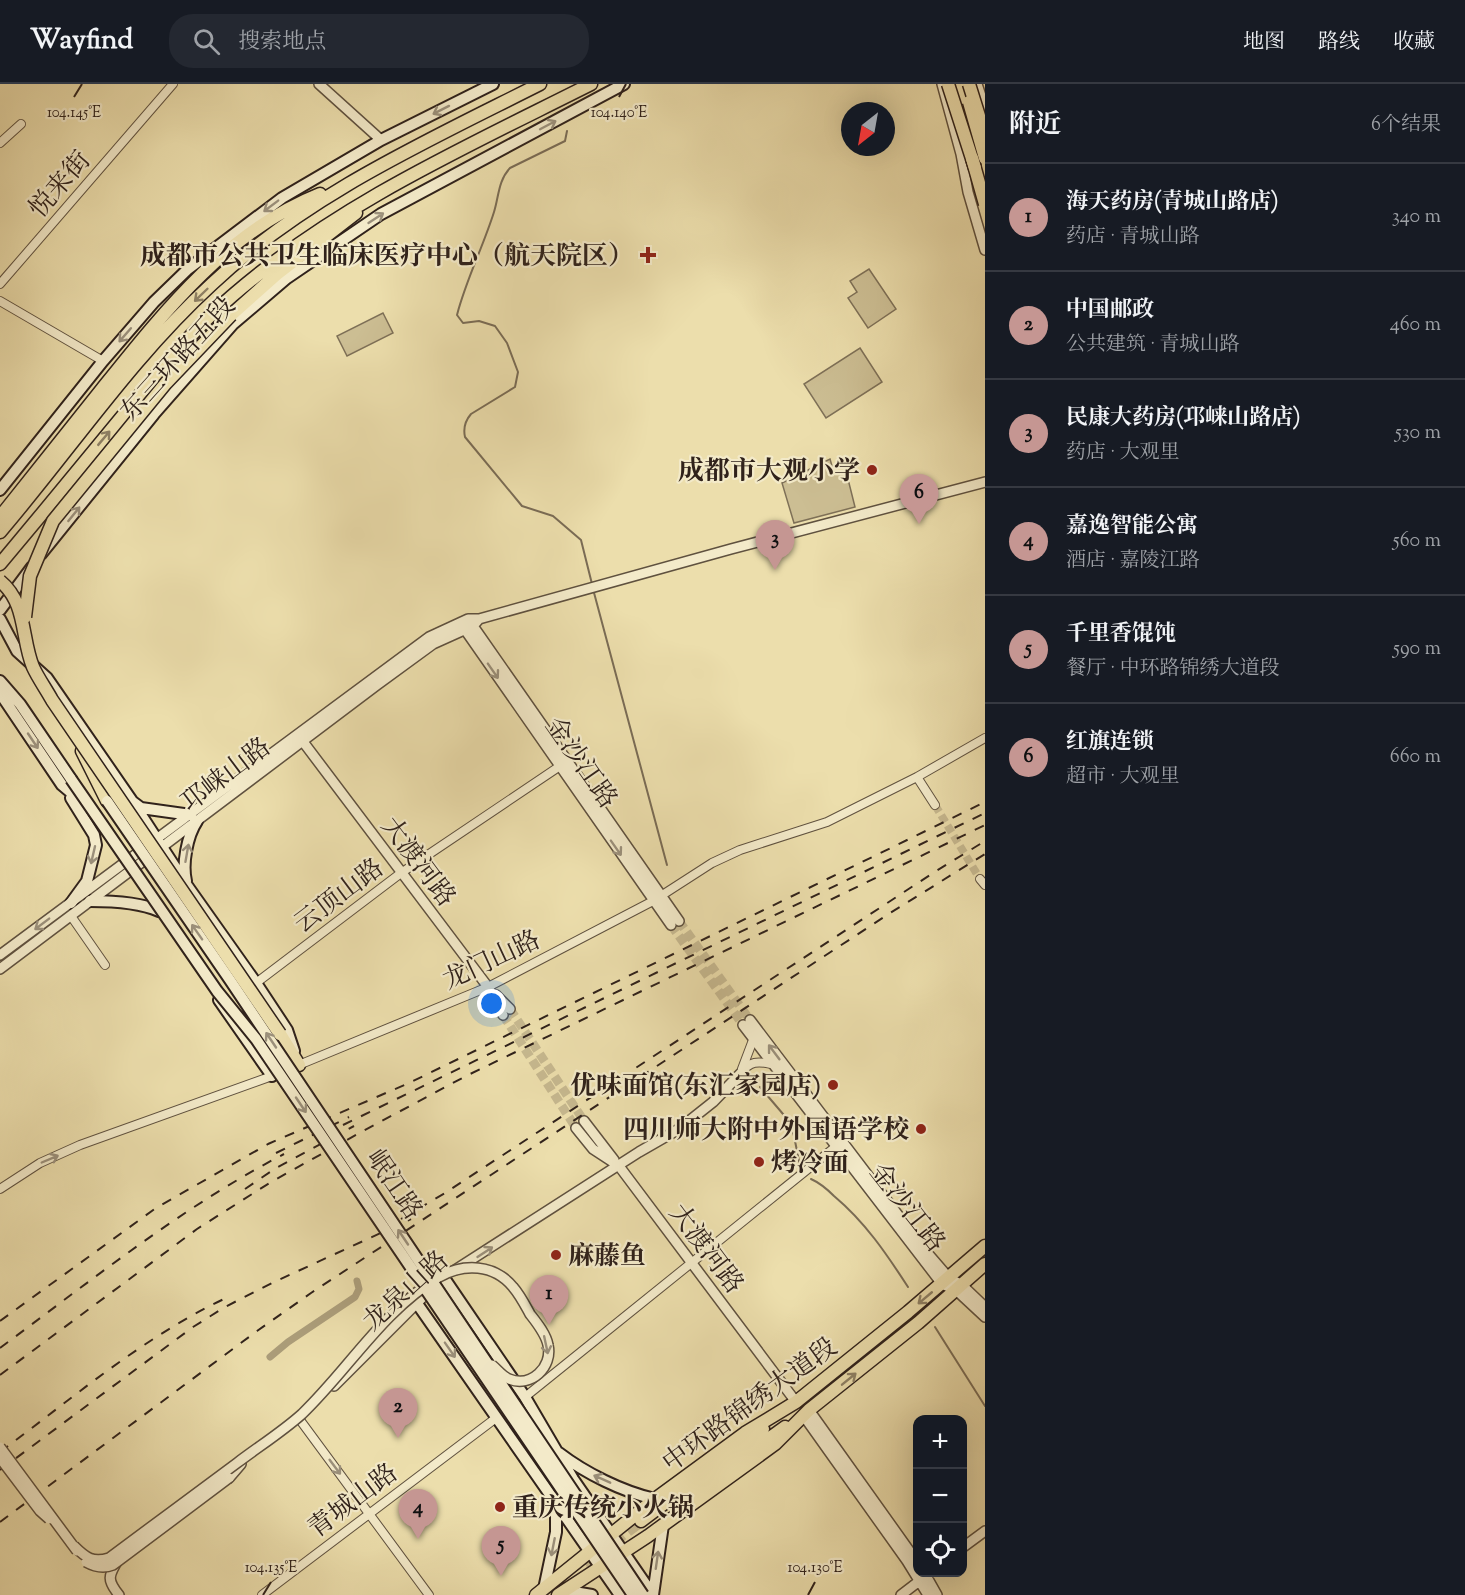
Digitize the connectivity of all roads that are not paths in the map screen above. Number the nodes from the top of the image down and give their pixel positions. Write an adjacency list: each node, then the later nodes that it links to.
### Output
1 (174, 84): 25 (street, 悦来街)
2 (319, 84): 17 (street)
3 (493, 84): 17 (main road, 东三环路五段, one-way to 17)
4 (540, 84): 22 (main road, 东三环路五段)
5 (591, 84): 21 (main road, 东三环路五段)
6 (624, 84): 34 (main road, 东三环路五段, one-way to 6)
7 (942, 84): 16 (street)
8 (948, 84): 20 (main road, bridge)
9 (954, 84): 20 (main road, bridge)
10 (967, 84): 15 (main road, bridge); 19 (main road, bridge)
11 (977, 84): 12 (street)
12 (985, 108)
13 (21, 124): 18 (street)
14 (985, 128): 16 (street)
15 (985, 135)
16 (956, 138): 24 (street)
17 (381, 140): 27 (main road, 东三环路五段, one-way to 27)
18 (0, 143)
19 (985, 158)
20 (975, 168): 23 (main road, bridge)
21 (394, 184): 32 (main road, 东三环路五段, one-way to 21); 37 (main road, bridge)
22 (341, 187): 30 (main road); 31 (main road, 东三环路五段, one-way to 31)
23 (985, 204)
24 (985, 250)
25 (0, 284)
26 (0, 301): 27 (street)
27 (103, 361): 29 (main road, 东三环路五段)
28 (985, 482): 36 (street, 邛崃山路)
29 (0, 490)
30 (0, 517)
31 (0, 532)
32 (0, 564)
33 (0, 581): 37 (main road, bridge)
34 (0, 610)
35 (0, 619): 47 (main road)
36 (469, 623): 42 (street, 邛崃山路); 43 (street, 金沙江路)
37 (24, 627): 40 (main road, bridge)
38 (0, 681): 45 (main road)
39 (0, 693): 45 (main road, one-way to 45)
40 (71, 728): 46 (main road, bridge); 68 (main road, bridge)
41 (985, 738): 44 (street, 龙门山路)
42 (301, 739): 49 (street, 邛崃山路); 52 (street, 大渡河路)
43 (563, 764): 52 (street, 云顶山路); 54 (street, 金沙江路)
44 (916, 777): 48 (street); 54 (street, 龙门山路)
45 (67, 782): 51 (main road); 56 (main road, one-way to 56); 119 (main road, 岷江路, one-way to 119, bridge)
46 (106, 801): 84 (main road, 岷江路, one-way to 46, bridge)
47 (132, 801): 49 (main road); 50 (main road)
48 (935, 805)
49 (194, 818): 50 (street, 邛崃山路); 53 (main road, one-way to 49)
50 (159, 844): 51 (street, 邛崃山路); 53 (main road)
51 (128, 866): 55 (street, 邛崃山路); 56 (street, 邛崃山路); 57 (main road)
52 (401, 873): 63 (street, 云顶山路); 64 (street, 大渡河路)
53 (188, 887): 63 (main road)
54 (657, 899): 59 (street, 金沙江路); 64 (street, 龙门山路)
55 (90, 901): 57 (main road); 58 (street, 邛崃山路)
56 (71, 903): 60 (street, 邛崃山路, one-way to 60)
57 (159, 911): 70 (main road)
58 (71, 916): 61 (street); 62 (street, 邛崃山路)
59 (675, 923)
60 (0, 955)
61 (105, 965)
62 (0, 969)
63 (256, 983): 68 (main road)
64 (488, 987): 65 (street, 大渡河路); 68 (street, 龙门山路)
65 (507, 1012)
66 (753, 1040): 67 (street, 金沙江路); 69 (street); 72 (street, 金沙江路, one-way to 66)
67 (771, 1064): 69 (street, 龙泉山路); 72 (street, 金沙江路)
68 (298, 1065): 70 (street, 龙门山路)
69 (741, 1073): 73 (street, 龙泉山路)
70 (272, 1076): 74 (street, 龙门山路, one-way to 70)
71 (580, 1124): 73 (street, 大渡河路)
72 (839, 1144): 76 (street); 79 (street, 金沙江路)
73 (619, 1166): 76 (street, 大渡河路); 78 (street, 龙泉山路, one-way to 73)
74 (0, 1189)
75 (985, 1246): 79 (main road, 中环路锦绣大道段)
76 (693, 1263): 85 (street); 86 (street, 大渡河路)
77 (985, 1264): 80 (main road, 中环路锦绣大道段)
78 (444, 1278): 81 (street, 龙泉山路); 85 (main road)
79 (945, 1281): 80 (street, 金沙江路); 86 (main road, 中环路锦绣大道段, one-way to 86)
80 (959, 1288): 82 (street, 金沙江路); 83 (street, 金沙江路); 87 (main road, 中环路锦绣大道段, one-way to 80)
81 (416, 1302): 88 (main road, one-way to 88); 89 (street, 龙泉山路)
82 (985, 1307)
83 (985, 1317)
84 (480, 1351): 102 (street, one-way to 84, bridge); 120 (main road, 岷江路, bridge)
85 (525, 1397): 91 (main road)
86 (796, 1402): 87 (main road); 94 (main road, 中环路锦绣大道段)
87 (806, 1413): 97 (main road, 中环路锦绣大道段); 105 (street); 106 (street)
88 (496, 1418): 95 (main road); 96 (street, 青城山路)
89 (300, 1420): 93 (street, 龙泉山路); 96 (street, one-way to 96)
90 (0, 1447): 99 (street, bridge)
91 (554, 1449): 94 (main road, one-way to 91); 100 (main road)
92 (0, 1458): 99 (street, bridge)
93 (241, 1464): 102 (street, bridge); 112 (street, 龙泉山路)
94 (656, 1499): 100 (main road, 中环路锦绣大道段)
95 (556, 1505): 103 (main road); 111 (main road, one-way to 111)
96 (369, 1512): 113 (street, 青城山路); 114 (street)
97 (663, 1526): 104 (main road, 中环路锦绣大道段); 121 (main road, one-way to 97)
98 (985, 1531): 101 (street)
99 (64, 1532): 102 (street, bridge)
100 (611, 1535): 103 (main road, 中环路锦绣大道段); 104 (main road)
101 (967, 1545)
102 (74, 1546)
103 (590, 1552): 107 (main road); 111 (main road, 中环路锦绣大道段)
104 (623, 1552): 107 (main road, 中环路锦绣大道段); 121 (main road)
105 (913, 1556)
106 (913, 1558)
107 (600, 1567): 115 (main road, 中环路锦绣大道段); 118 (main road)
108 (925, 1577): 122 (street)
109 (926, 1577): 123 (street)
110 (927, 1577): 124 (street)
111 (540, 1592)
112 (119, 1595)
113 (262, 1595)
114 (429, 1595)
115 (558, 1595)
116 (566, 1595): 117 (main road)
117 (592, 1595)
118 (620, 1595)
119 (633, 1595)
120 (643, 1595)
121 (653, 1595)
122 (901, 1595)
123 (928, 1595)
124 (937, 1595)

